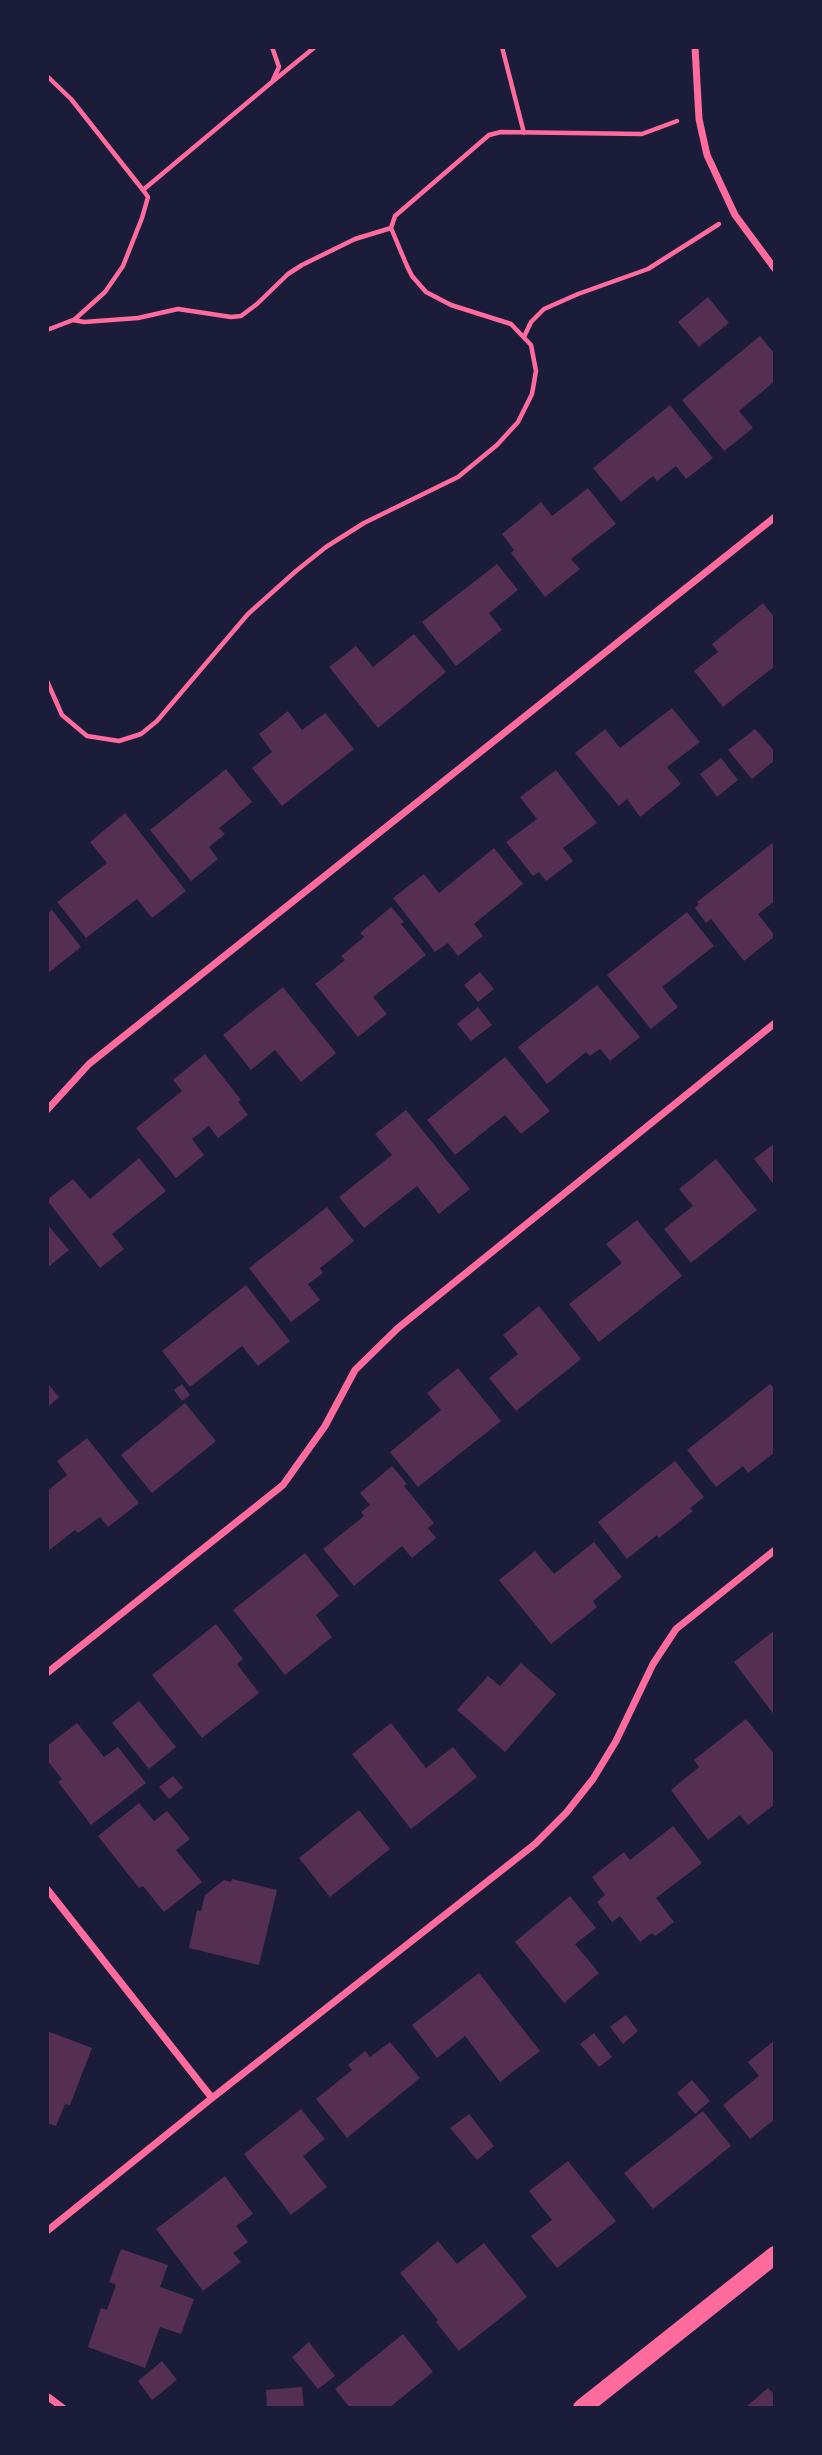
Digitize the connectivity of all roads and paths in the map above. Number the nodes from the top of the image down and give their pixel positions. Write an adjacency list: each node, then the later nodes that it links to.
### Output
1 (272, 47): 6 (path)
2 (315, 47): 6 (path)
3 (502, 47): 8 (path)
4 (695, 47): 7 (street)
5 (47, 76): 9 (path)
6 (272, 82): 9 (path)
7 (699, 119): 8 (path); 10 (street)
8 (524, 133): 11 (path)
9 (143, 190): 13 (path)
10 (735, 215): 12 (street); 15 (path)
11 (391, 228): 13 (path); 15 (path)
12 (775, 269)
13 (74, 320): 14 (path)
14 (47, 330)
15 (524, 337): 17 (path)
16 (775, 517): 19 (street)
17 (47, 681)
18 (775, 1023): 21 (street)
19 (47, 1110)
20 (775, 1550): 23 (street)
21 (47, 1673)
22 (47, 1889): 23 (street)
23 (212, 2098): 24 (street)
24 (47, 2231)
25 (775, 2255): 28 (main road)
26 (47, 2396): 27 (street)
27 (63, 2408)
28 (582, 2408)

